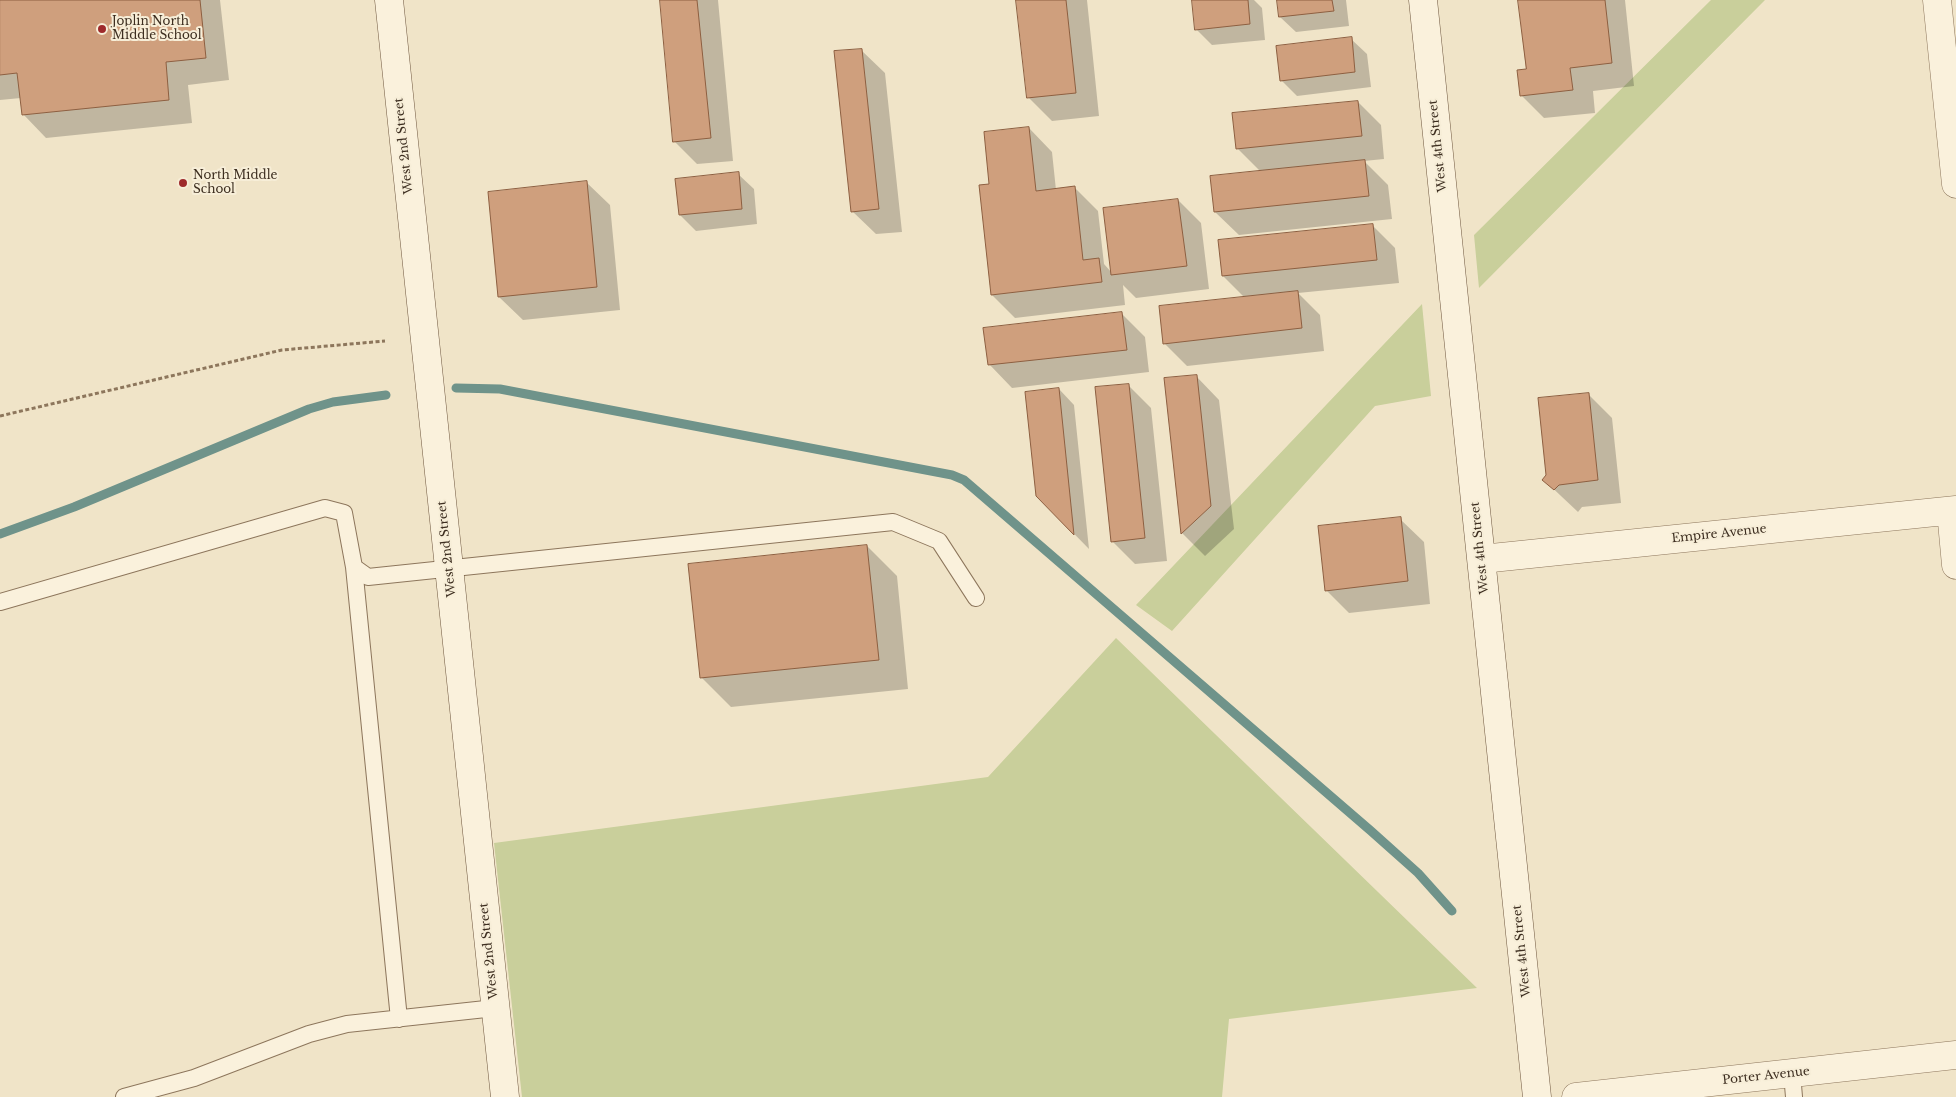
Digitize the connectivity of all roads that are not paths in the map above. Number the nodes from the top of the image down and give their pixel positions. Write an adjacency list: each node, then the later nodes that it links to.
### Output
1 (389, 0): 9 (street, West 2nd Street)
2 (1423, 0): 6 (street, West 4th Street)
3 (1937, 0): 4 (street)
4 (1956, 184)
5 (1953, 511): 6 (street, Empire Avenue); 7 (street)
6 (1482, 559): 18 (street, West 4th Street)
7 (1956, 565)
8 (354, 568): 9 (lane); 11 (lane); 13 (lane)
9 (449, 570): 10 (lane); 12 (street, West 2nd Street)
10 (976, 598)
11 (0, 602)
12 (495, 1008): 13 (lane); 17 (street, West 2nd Street)
13 (399, 1019): 16 (lane)
14 (1956, 1055): 15 (street, Porter Avenue)
15 (1793, 1085): 19 (street, Porter Avenue)
16 (124, 1097)
17 (505, 1097)
18 (1538, 1097)
19 (1576, 1097)

